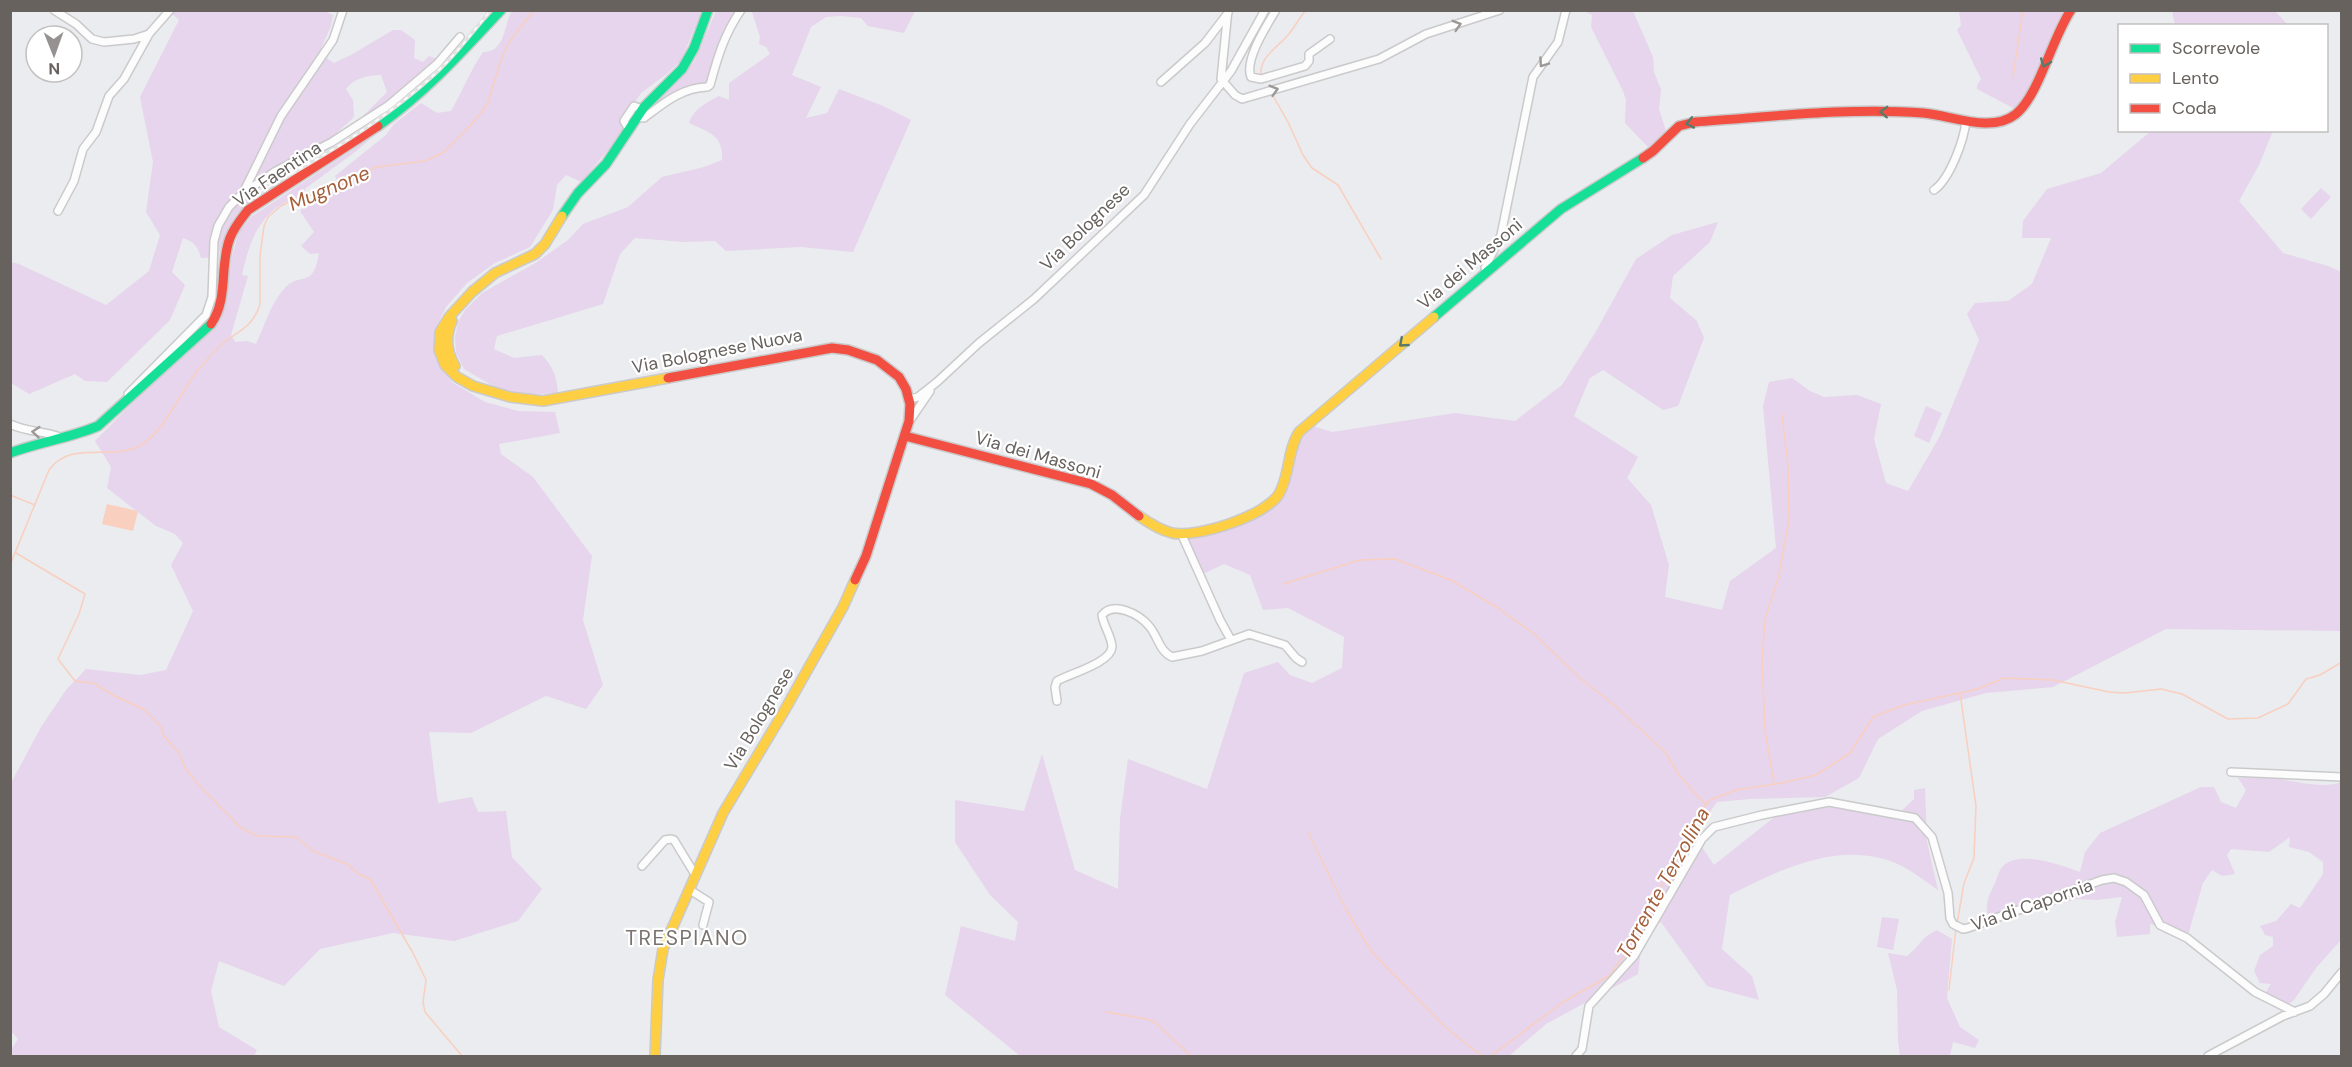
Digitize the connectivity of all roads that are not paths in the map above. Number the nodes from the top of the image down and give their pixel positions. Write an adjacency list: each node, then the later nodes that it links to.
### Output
1 (54, 10): 13 (street)
2 (170, 10): 13 (street)
3 (344, 10): 23 (street)
4 (501, 10): 26 (main road, Via Faentina)
5 (708, 10): 18 (main road, Via Bolognese Nuova)
6 (741, 10): 19 (street)
7 (1265, 10): 17 (street, Via Bolognese)
8 (1276, 10): 15 (street)
9 (1500, 10): 17 (street, one-way to 9)
10 (1566, 10): 25 (street, one-way to 25)
11 (2071, 10): 20 (main road, Via dei Massoni, one-way to 20)
12 (1228, 12): 16 (street); 17 (street)
13 (149, 34): 24 (street)
14 (460, 37): 23 (street, Via Faentina)
15 (1330, 39)
16 (1161, 82)
17 (1223, 82): 27 (street, Via Bolognese)
18 (642, 109): 19 (main road, Via Bolognese Nuova); 21 (street)
19 (636, 117): 21 (main road, Via Bolognese Nuova)
20 (1966, 121): 22 (street); 25 (main road, Via dei Massoni, one-way to 25)
21 (628, 128): 27 (main road, Via Bolognese Nuova)
22 (1934, 190)
23 (243, 193): 26 (street, Via Faentina)
24 (58, 211)
25 (1486, 271): 32 (main road, Via dei Massoni, one-way to 32)
26 (129, 400): 30 (main road, Via Faentina)
27 (915, 401): 29 (main road, Via Bolognese)
28 (10, 424): 30 (street, one-way to 28)
29 (905, 436): 32 (main road, Via dei Massoni); 39 (main road, Via Bolognese)
30 (62, 438): 31 (main road, Via Faentina)
31 (10, 453)
32 (1181, 533): 33 (street)
33 (1231, 640): 34 (street); 35 (street)
34 (1302, 662)
35 (1057, 701)
36 (2231, 772): 37 (street)
37 (2342, 777)
38 (642, 866): 39 (street)
39 (696, 876): 40 (main road, Via Bolognese)
40 (690, 890): 41 (street); 44 (main road, Via Bolognese)
41 (703, 925)
42 (2342, 972): 43 (street)
43 (2295, 1012): 45 (street, Via di Capornia); 46 (street)
44 (655, 1056)
45 (1576, 1056)
46 (2208, 1056)

